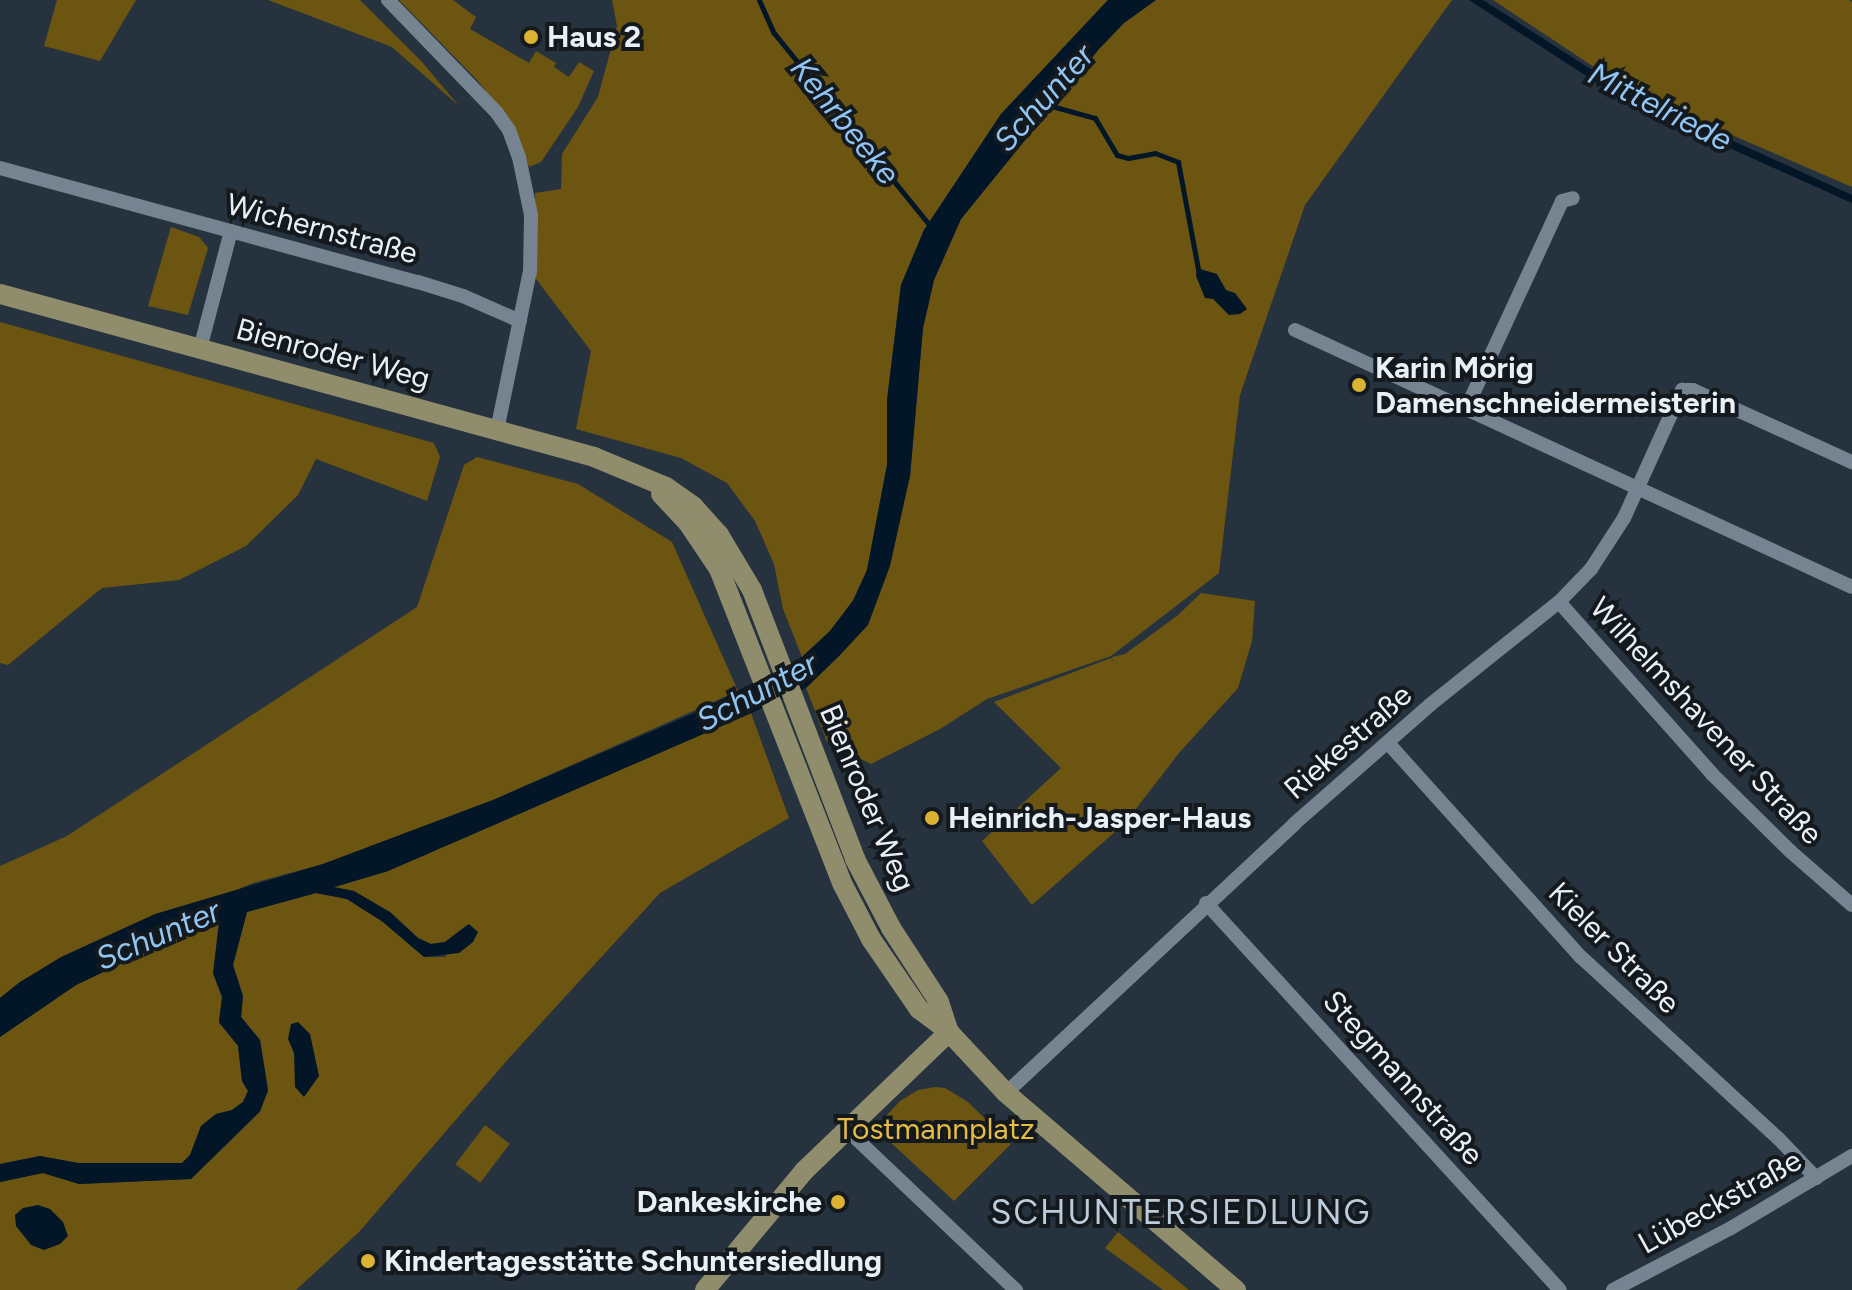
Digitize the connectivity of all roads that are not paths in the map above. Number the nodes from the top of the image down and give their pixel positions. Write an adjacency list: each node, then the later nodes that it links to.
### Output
1 (388, 0): 6 (street)
2 (0, 168): 4 (street, Wichernstraße)
3 (1573, 198): 9 (street)
4 (231, 231): 6 (street, Wichernstraße); 8 (street)
5 (0, 294): 8 (main road, Bienroder Weg)
6 (520, 321): 10 (street)
7 (1295, 330): 9 (street)
8 (200, 349): 10 (main road, Bienroder Weg)
9 (1466, 409): 13 (street)
10 (497, 431): 12 (main road, Bienroder Weg)
11 (1852, 462): 13 (street, Riekestraße)
12 (647, 480): 19 (main road, Bienroder Weg); 19 (main road, Bienroder Weg)
13 (1638, 487): 14 (street); 15 (street, Riekestraße)
14 (1852, 587)
15 (1559, 602): 16 (street, Riekestraße); 18 (street, Wilhelmshavener Straße)
16 (1388, 743): 17 (street, Riekestraße); 23 (street, Kieler Straße)
17 (1206, 903): 20 (street, Riekestraße); 27 (street, Stegmannstraße)
18 (1852, 905)
19 (949, 1032): 20 (main road, Bienroder Weg); 21 (main road)
20 (1006, 1093): 26 (main road, Bienroder Weg)
21 (845, 1128): 24 (main road); 25 (street)
22 (1852, 1156): 23 (street, Lübeckstraße)
23 (1816, 1178): 28 (street, Lübeckstraße)
24 (705, 1290)
25 (1016, 1290)
26 (1236, 1290)
27 (1560, 1290)
28 (1613, 1290)

